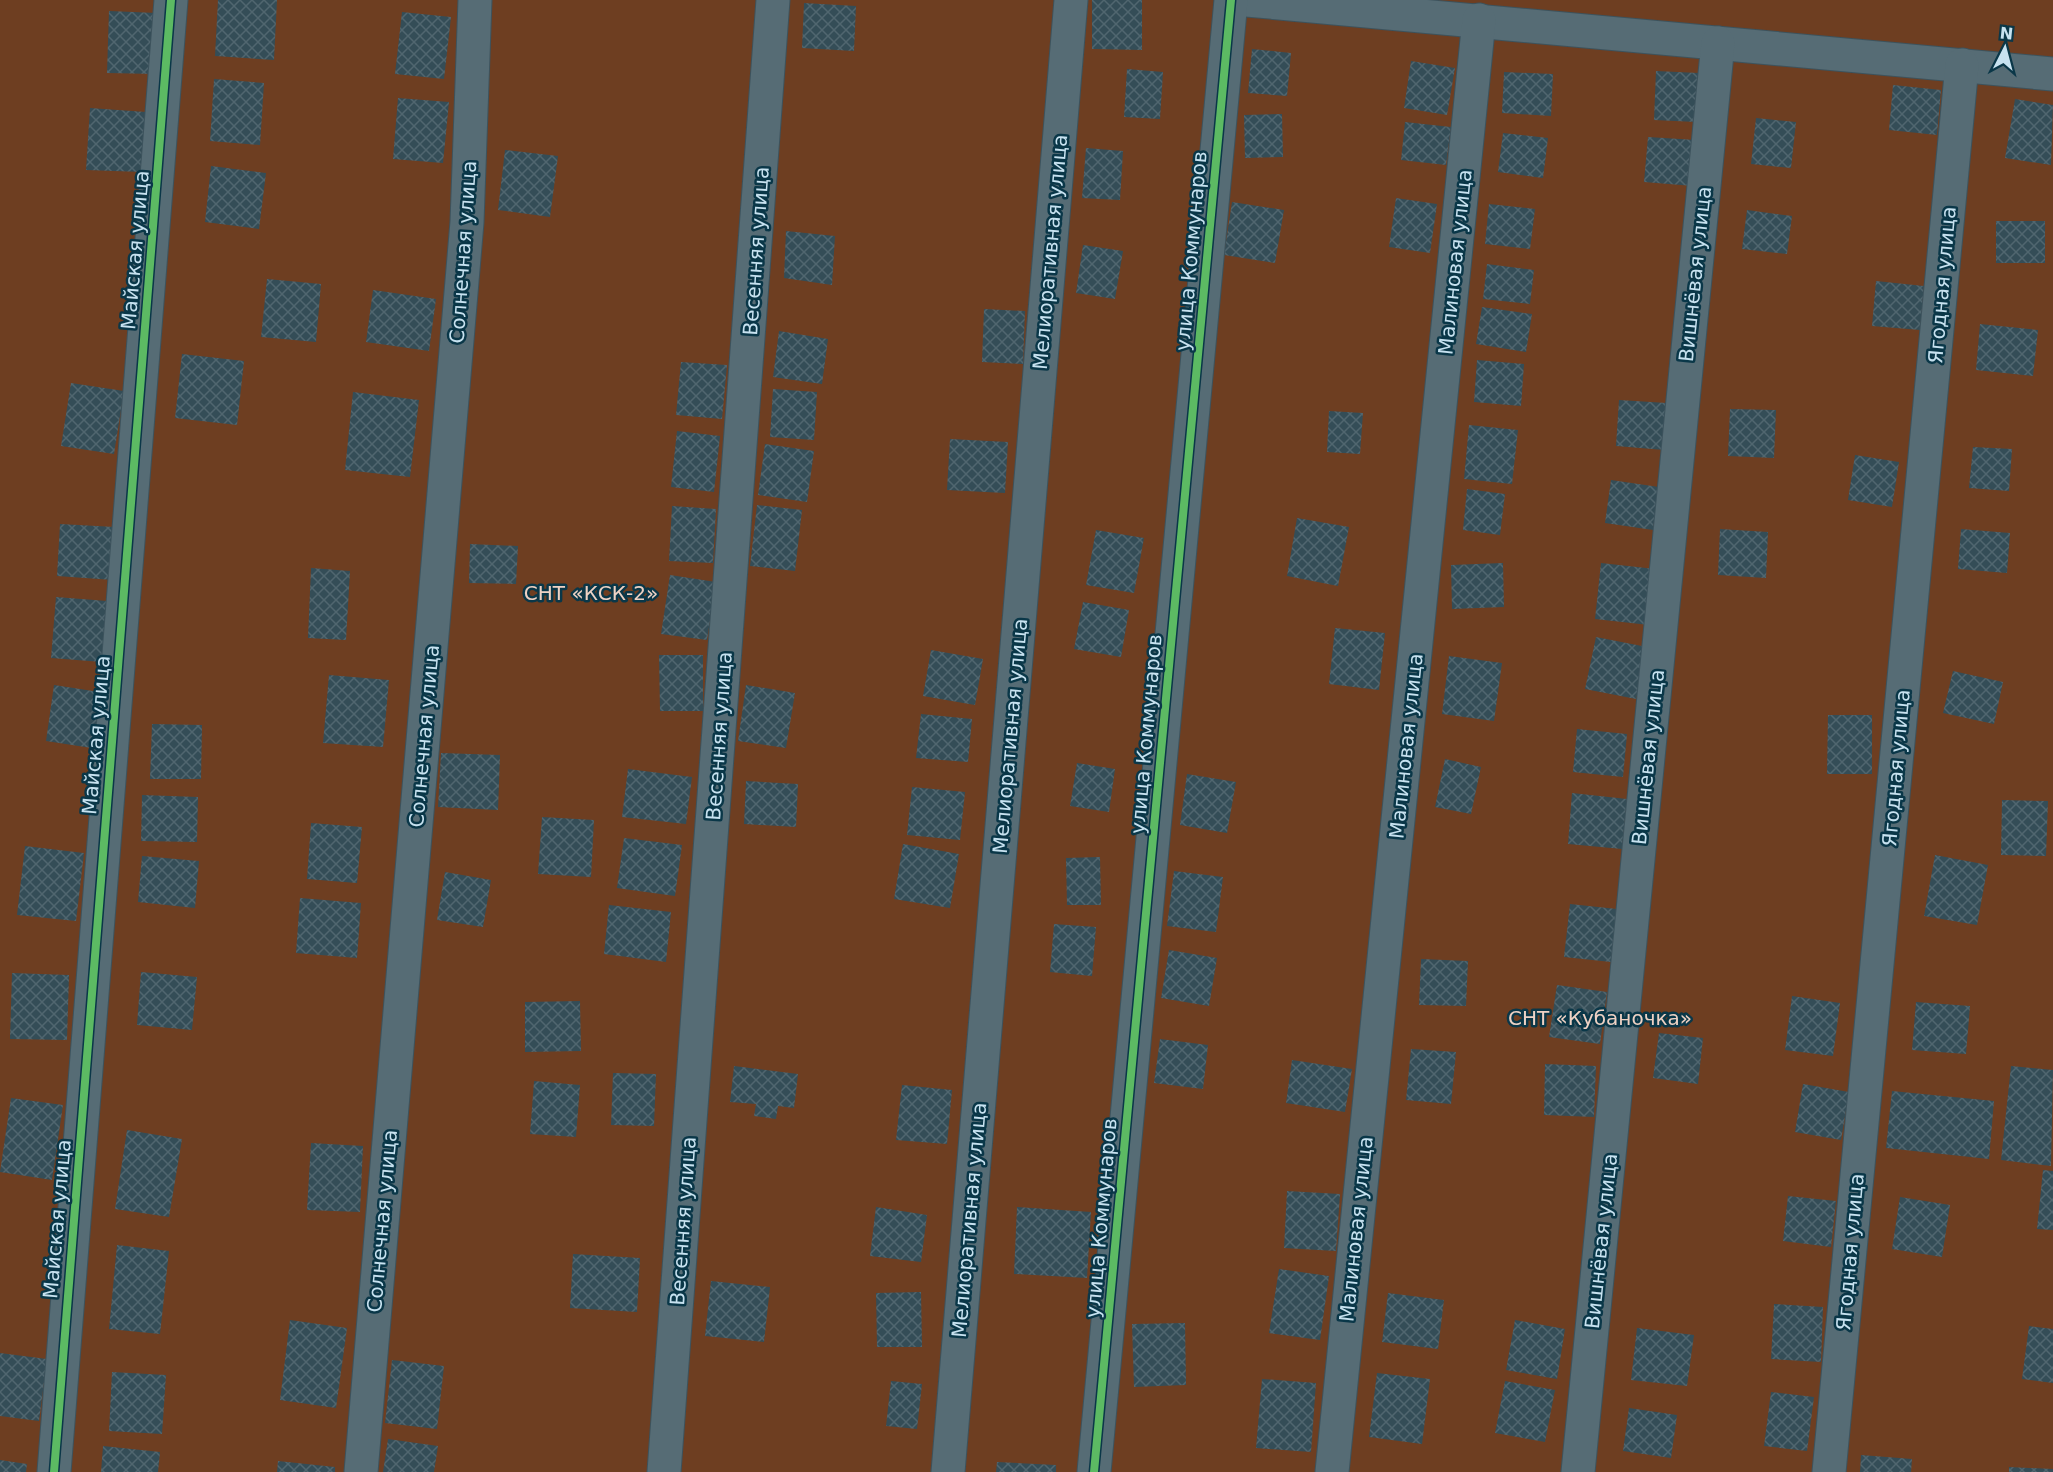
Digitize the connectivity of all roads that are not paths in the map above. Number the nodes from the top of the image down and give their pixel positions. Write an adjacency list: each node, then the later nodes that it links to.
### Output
1 (171, 0): 11 (street, Майская улица)
2 (475, 0): 12 (street, Солнечная улица)
3 (773, 0): 13 (street, Весенняя улица)
4 (1071, 0): 14 (street, Мелиоративная улица)
5 (1232, 0): 15 (street, улица Коммунаров)
6 (1247, 0): 7 (street)
7 (1479, 20): 8 (street); 16 (street, Малиновая улица)
8 (1718, 43): 9 (street); 17 (street, Вишнёвая улица)
9 (1962, 65): 10 (street); 18 (street, Ягодная улица)
10 (2053, 74)
11 (54, 1472)
12 (361, 1472)
13 (664, 1472)
14 (948, 1472)
15 (1094, 1472)
16 (1332, 1472)
17 (1578, 1472)
18 (1829, 1472)

